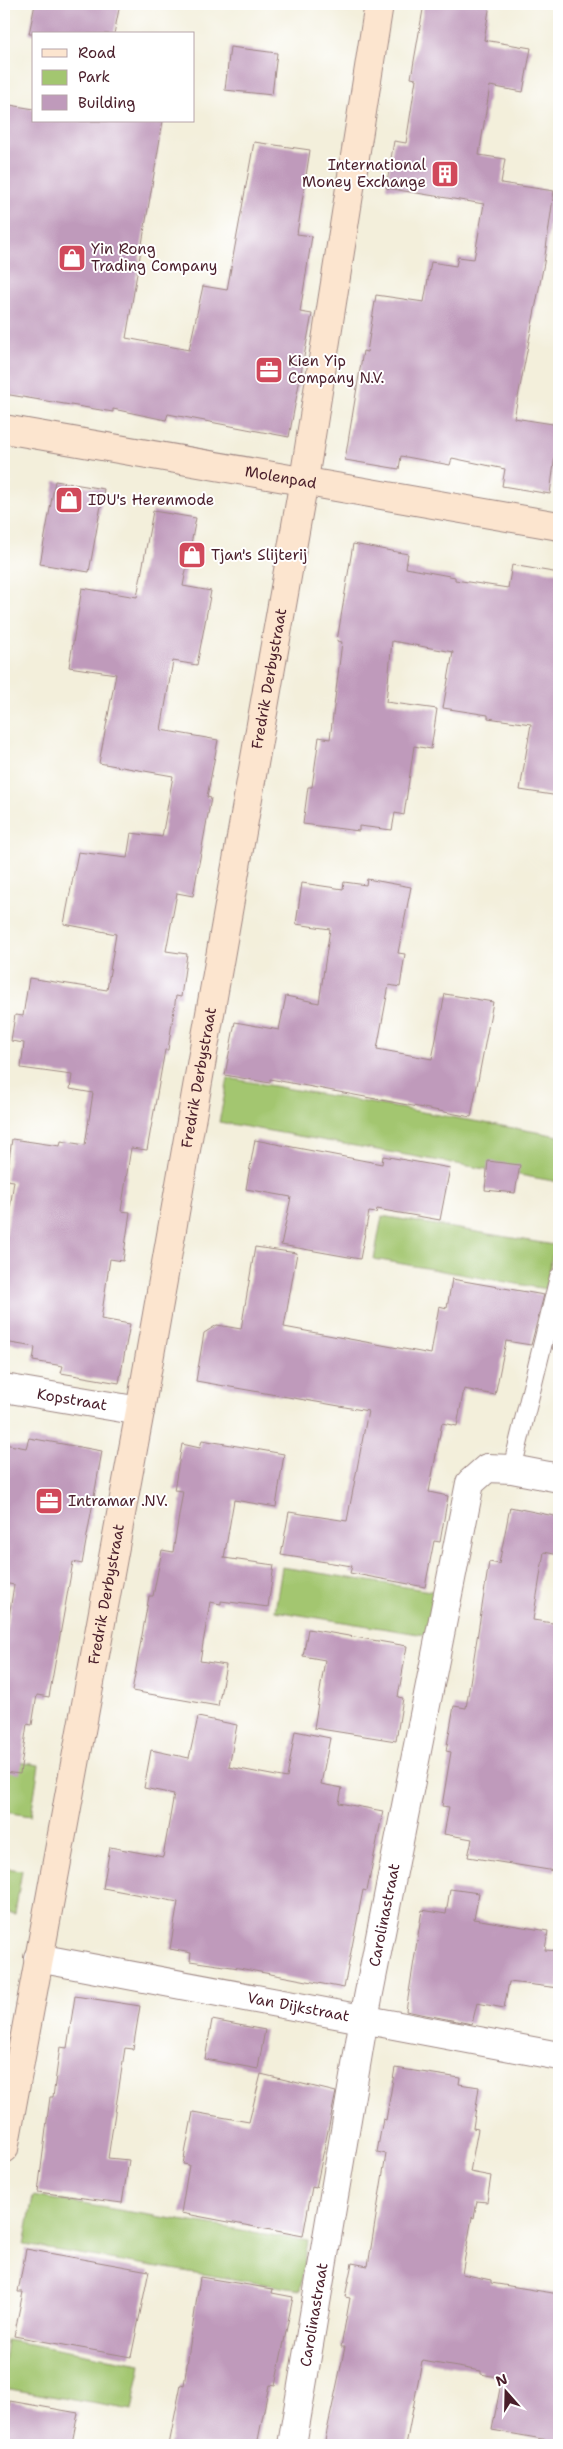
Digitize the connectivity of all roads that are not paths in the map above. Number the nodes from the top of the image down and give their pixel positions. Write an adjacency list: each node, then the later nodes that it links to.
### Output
1 (380, 4): 3 (main road, Fredrik Derbystraat)
2 (4, 429): 3 (main road, Molenpad)
3 (304, 480): 4 (main road, Molenpad); 7 (main road, Fredrik Derbystraat)
4 (559, 526)
5 (559, 1277): 8 (lane)
6 (4, 1388): 7 (street, Kopstraat)
7 (140, 1411): 10 (main road, Fredrik Derbystraat)
8 (512, 1469): 9 (street, Carolinastraat); 11 (street, Carolinastraat)
9 (559, 1478)
10 (38, 1958): 11 (street, Van Dijkstraat); 13 (main road, Fredrik Derbystraat)
11 (364, 2018): 12 (street, Van Dijkstraat); 14 (street, Carolinastraat)
12 (559, 2056)
13 (4, 2149)
14 (292, 2445)

